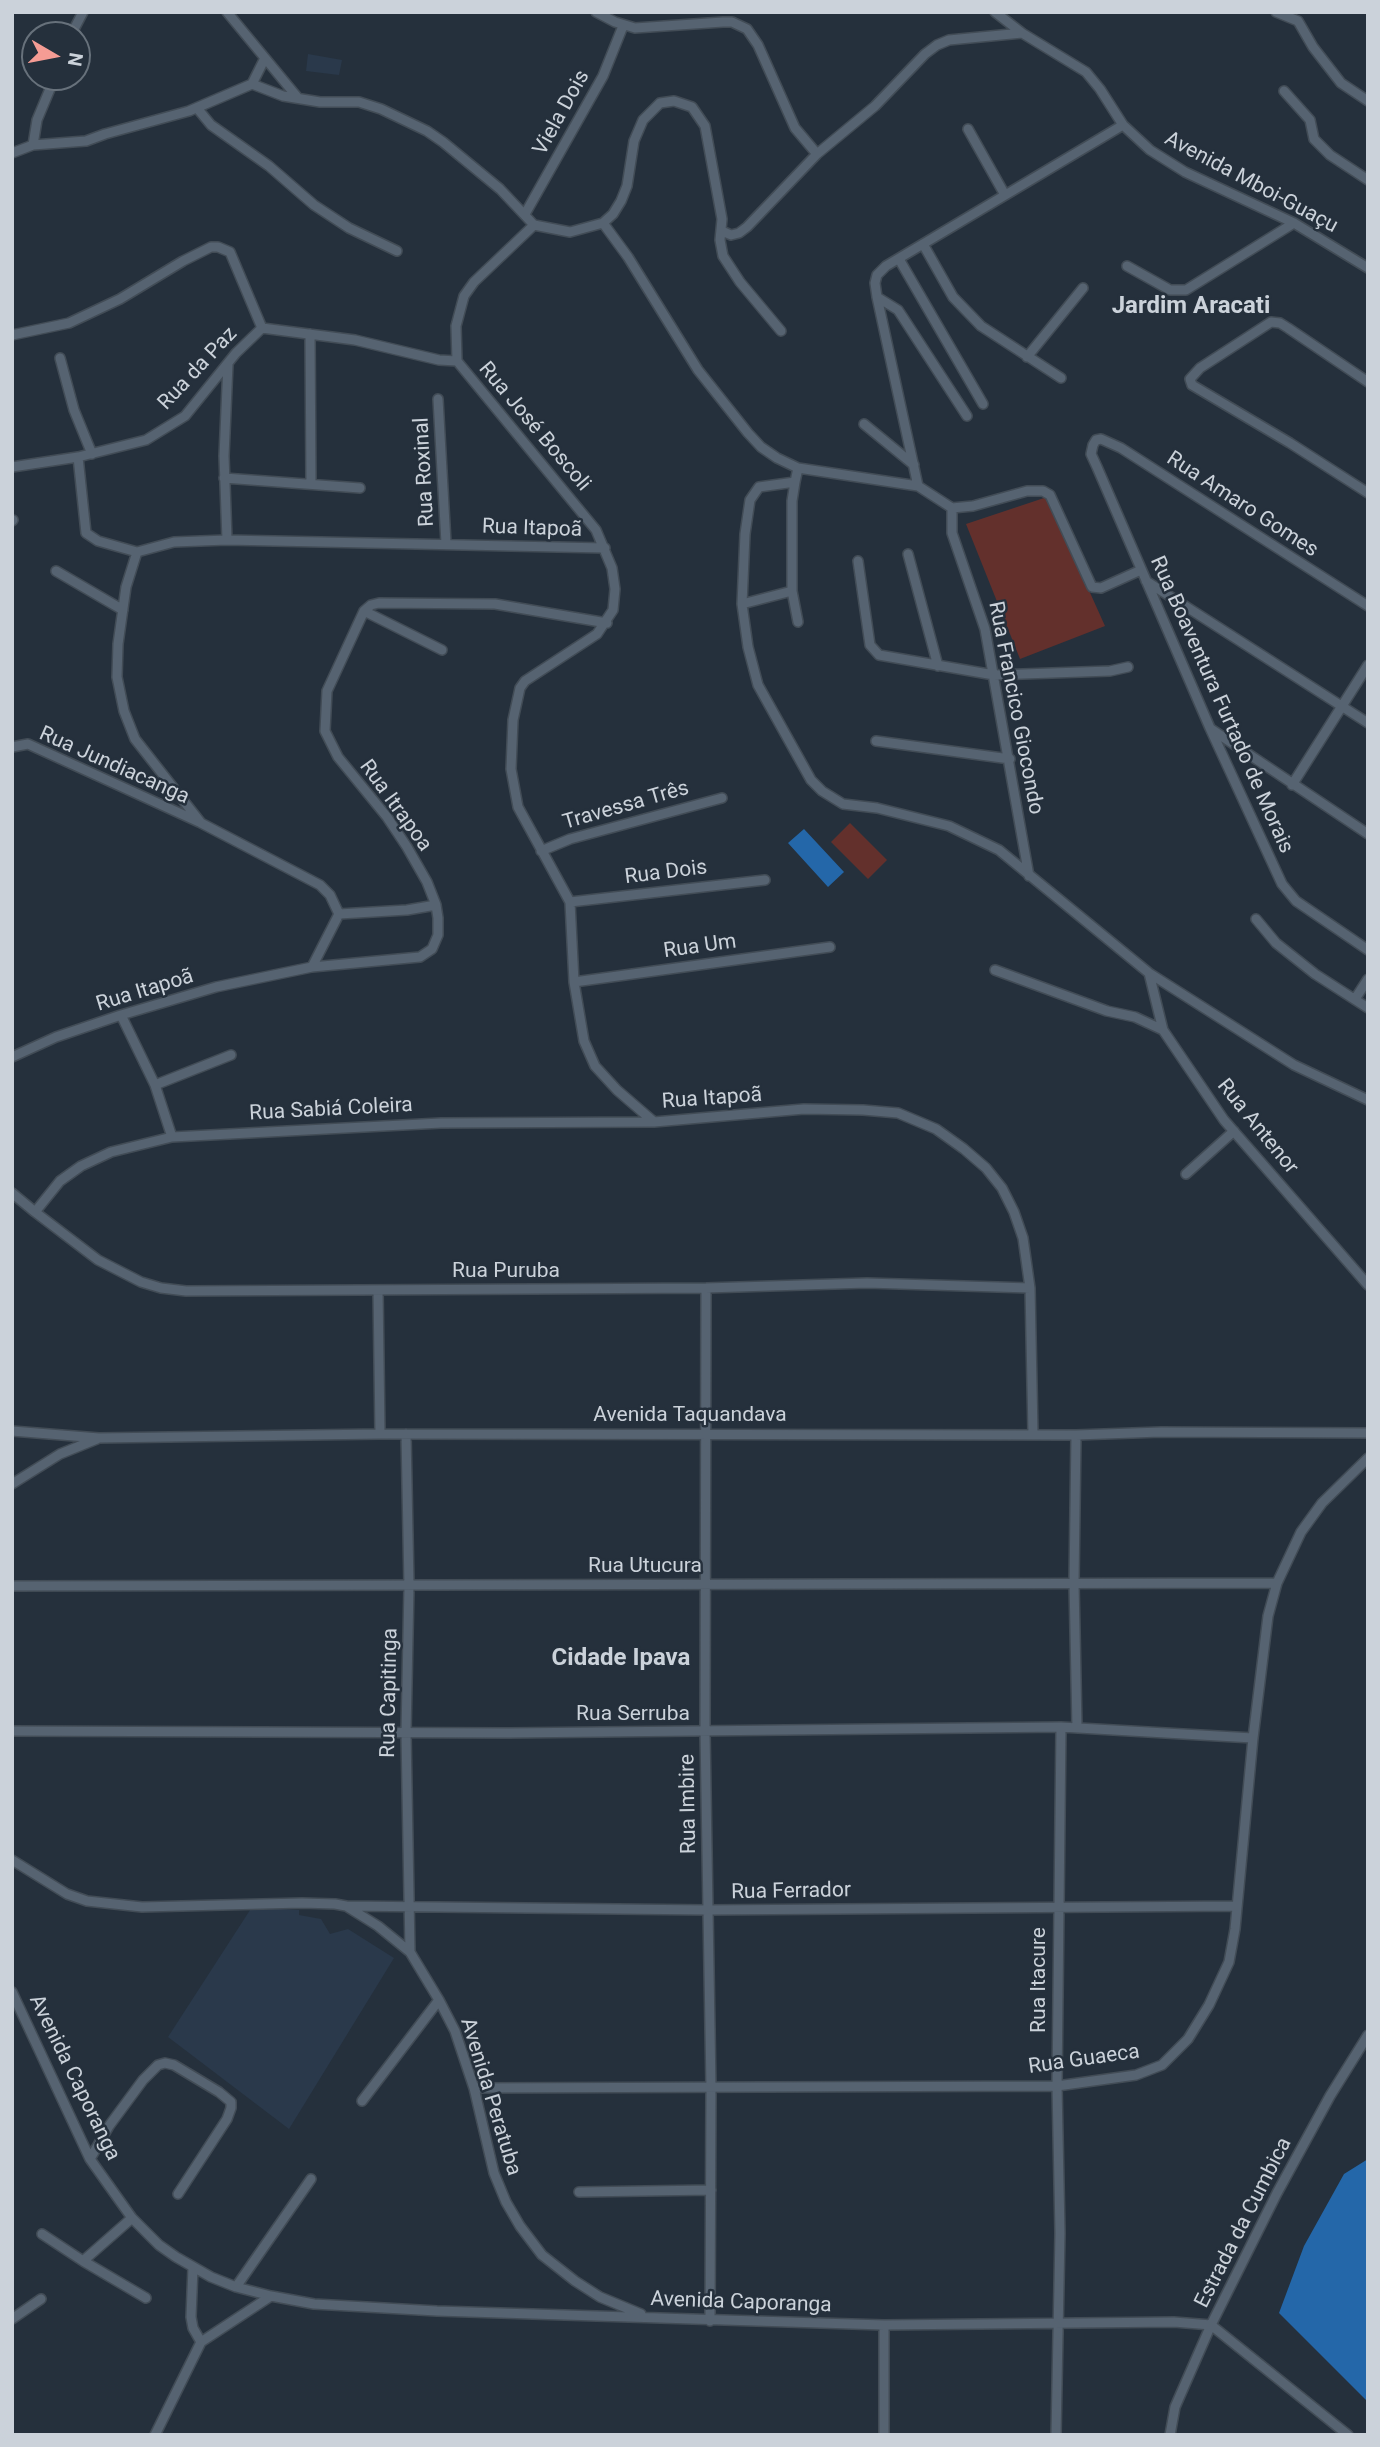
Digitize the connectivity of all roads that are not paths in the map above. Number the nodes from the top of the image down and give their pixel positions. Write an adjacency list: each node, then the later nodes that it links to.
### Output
1 (227, 12): 7 (street)
2 (596, 12): 5 (street)
3 (995, 12): 6 (street, Avenida Mboi-Guaçu)
4 (1276, 12): 12 (street)
5 (623, 26): 18 (street); 21 (street, Viela Dois)
6 (1022, 33): 14 (street, Avenida Mboi-Guaçu); 18 (street)
7 (265, 58): 8 (street); 11 (street)
8 (252, 84): 11 (street); 13 (street)
9 (49, 91): 16 (street)
10 (1283, 91): 19 (street)
11 (298, 97): 21 (street)
12 (1368, 101)
13 (197, 108): 16 (street); 27 (street)
14 (1123, 125): 20 (street); 23 (street, Avenida Mboi-Guaçu)
15 (968, 129): 20 (street)
16 (33, 145): 17 (street)
17 (12, 153)
18 (817, 154): 25 (street)
19 (1368, 180)
20 (1005, 195): 26 (street)
21 (526, 214): 24 (street)
22 (603, 223): 24 (street); 25 (street); 52 (street)
23 (1294, 223): 29 (street); 30 (street, Avenida Mboi-Guaçu)
24 (534, 225): 39 (street, Rua José Boscoli)
25 (722, 231): 34 (street)
26 (923, 244): 28 (street); 38 (street)
27 (397, 251)
28 (899, 259): 32 (street); 44 (street)
29 (1126, 266)
30 (1368, 268)
31 (1083, 288): 38 (street)
32 (877, 296): 45 (street); 50 (street)
33 (262, 328): 35 (street); 36 (street); 40 (street, Rua da Paz)
34 (780, 331)
35 (310, 334): 39 (street); 55 (street)
36 (12, 335)
37 (60, 358): 48 (street)
38 (1027, 358): 41 (street)
39 (457, 361): 62 (street, Rua José Boscoli)
40 (228, 364): 48 (street, Rua da Paz); 53 (street)
41 (1061, 378)
42 (1368, 383): 58 (street)
43 (438, 400): 61 (street, Rua Roxinal)
44 (983, 404)
45 (967, 416)
46 (864, 424): 50 (street)
47 (1096, 440): 66 (street, Rua Boaventura Furtado de Morais); 71 (street, Rua Amaro Gomes)
48 (92, 454): 49 (street, Rua da Paz)
49 (78, 457): 51 (street, Rua da Paz); 63 (street)
50 (914, 465): 56 (street)
51 (12, 467)
52 (798, 468): 54 (street); 56 (street)
53 (225, 478): 55 (street); 60 (street)
54 (795, 482): 69 (street); 70 (street)
55 (311, 484): 57 (street)
56 (918, 486): 59 (street)
57 (360, 488)
58 (1368, 493)
59 (952, 508): 66 (street); 80 (street, Rua Francico Giocondo)
60 (227, 540): 61 (street, Rua Itapoã); 63 (street, Rua Itapoã)
61 (446, 543): 62 (street, Rua Itapoã)
62 (605, 548): 75 (street, Rua Itapoã)
63 (137, 552): 72 (street)
64 (908, 554): 78 (street)
65 (858, 561): 78 (street)
66 (1141, 570): 68 (street, Rua Boaventura Furtado de Morais)
67 (56, 571): 72 (street)
68 (1146, 581): 81 (street); 83 (street, Rua Boaventura Furtado de Morais)
69 (792, 591): 70 (street); 74 (street)
70 (741, 604): 94 (street)
71 (1368, 606)
72 (123, 610): 91 (street)
73 (364, 611): 75 (street); 76 (street); 97 (street, Rua Itrapoa)
74 (798, 622)
75 (607, 623): 93 (street, Rua Itapoã)
76 (442, 650)
77 (1368, 665): 81 (street)
78 (938, 666): 80 (street)
79 (1128, 667): 80 (street)
80 (994, 675): 88 (street, Rua Francico Giocondo)
81 (1341, 706): 82 (street); 89 (street)
82 (1368, 723)
83 (1210, 728): 89 (street); 101 (street, Rua Boaventura Furtado de Morais)
84 (12, 737): 86 (street)
85 (877, 741): 88 (street)
86 (29, 744): 87 (street, Rua Jundiacanga); 91 (street, Rua Jundiacanga)
87 (12, 747)
88 (1010, 759): 94 (street, Rua Francico Giocondo)
89 (1292, 785): 92 (street)
90 (722, 798): 93 (street, Travessa Três)
91 (201, 823): 98 (street)
92 (1368, 834)
93 (541, 851): 96 (street, Rua Itapoã)
94 (1030, 876): 104 (street)
95 (765, 880): 96 (street, Rua Dois)
96 (570, 902): 106 (street, Rua Itapoã)
97 (436, 905): 98 (street); 102 (street, Rua Itrapoa)
98 (339, 914): 102 (street)
99 (1256, 919): 107 (street)
100 (830, 947): 106 (street, Rua Um)
101 (1368, 950)
102 (312, 967): 109 (street, Rua Itapoã)
103 (995, 970): 110 (street)
104 (1149, 973): 110 (street, Rua Antenor); 114 (street)
105 (1368, 979): 107 (street)
106 (574, 982): 115 (street, Rua Itapoã)
107 (1354, 999): 108 (street)
108 (1368, 1008)
109 (121, 1015): 112 (street, Rua Itapoã); 113 (street)
110 (1163, 1030): 116 (street, Rua Antenor)
111 (231, 1055): 113 (street)
112 (12, 1057)
113 (155, 1085): 117 (street)
114 (1368, 1100)
115 (654, 1122): 117 (street, Rua Sabiá Coleira); 122 (street, Rua Itapoã)
116 (1234, 1131): 118 (street); 121 (street, Rua Antenor)
117 (172, 1137): 120 (street, Rua Sabiá Coleira)
118 (1186, 1174)
119 (12, 1193): 120 (street, Rua Puruba)
120 (35, 1212): 124 (street, Rua Puruba)
121 (1368, 1285)
122 (1030, 1287): 123 (street, Rua Puruba); 130 (street, Rua Itapoã)
123 (706, 1288): 124 (street, Rua Puruba); 126 (street, Rua Imbire)
124 (379, 1290): 128 (street)
125 (12, 1431): 132 (street, Avenida Taquandava)
126 (707, 1433): 129 (street, Avenida Taquandava); 130 (street, Avenida Taquandava); 137 (street, Rua Imbire)
127 (1368, 1433): 131 (street, Avenida Taquandava)
128 (380, 1434): 129 (street, Avenida Taquandava); 132 (street, Avenida Taquandava)
129 (406, 1434): 139 (street, Rua Capitinga)
130 (1033, 1434): 131 (street, Avenida Taquandava)
131 (1076, 1435): 135 (street)
132 (99, 1438): 134 (street)
133 (1368, 1458): 136 (street, Rua Guaeca)
134 (12, 1484)
135 (1074, 1583): 136 (street, Rua Utucura); 137 (street, Rua Utucura); 141 (street)
136 (1277, 1583): 145 (street, Rua Guaeca)
137 (707, 1584): 139 (street, Rua Utucura); 144 (street, Rua Imbire)
138 (12, 1586): 139 (street, Rua Utucura)
139 (409, 1586): 143 (street, Rua Capitinga)
140 (1061, 1727): 141 (street, Rua Serruba); 144 (street, Rua Serruba); 150 (street, Rua Itacure)
141 (1077, 1728): 145 (street, Rua Serruba)
142 (12, 1731): 143 (street, Rua Serruba)
143 (406, 1732): 144 (street, Rua Serruba); 149 (street, Rua Capitinga)
144 (705, 1732): 151 (street, Rua Imbire)
145 (1253, 1738): 148 (street, Rua Guaeca)
146 (12, 1860): 147 (street, Avenida Peratuba)
147 (345, 1906): 149 (street, Rua Ferrador); 152 (street, Avenida Peratuba)
148 (1237, 1906): 150 (street, Rua Ferrador); 156 (street, Rua Guaeca)
149 (408, 1907): 151 (street, Rua Ferrador); 152 (street, Rua Capitinga)
150 (1058, 1907): 151 (street, Rua Ferrador); 156 (street, Rua Itacure)
151 (708, 1910): 158 (street, Rua Imbire)
152 (410, 1952): 154 (street, Avenida Peratuba)
153 (12, 1992): 160 (street, Avenida Caporanga)
154 (439, 2000): 157 (street, Avenida Peratuba); 159 (street)
155 (1368, 2035): 178 (street, Estrada da Cumbica)
156 (1057, 2086): 158 (street, Rua Guaeca); 176 (street, Rua Itacure)
157 (474, 2088): 158 (street, Rua Guaeca); 173 (street, Avenida Peratuba)
158 (711, 2088): 162 (street, Rua Imbire)
159 (362, 2101)
160 (90, 2159): 164 (street); 165 (street, Avenida Caporanga)
161 (311, 2179): 169 (street)
162 (711, 2190): 163 (street); 175 (street, Rua Imbire)
163 (579, 2192)
164 (178, 2194)
165 (132, 2218): 167 (street); 168 (street, Avenida Caporanga)
166 (42, 2234): 167 (street)
167 (83, 2261): 171 (street)
168 (193, 2267): 169 (street, Avenida Caporanga); 179 (street)
169 (236, 2287): 170 (street, Avenida Caporanga)
170 (271, 2296): 173 (street, Avenida Caporanga); 179 (street)
171 (146, 2298)
172 (41, 2299): 174 (street)
173 (649, 2317): 175 (street, Avenida Caporanga)
174 (12, 2319)
175 (710, 2320): 177 (street, Avenida Caporanga)
176 (1058, 2324): 177 (street, Avenida Caporanga); 178 (street, Avenida Caporanga); 182 (street, Rua Itacure)
177 (884, 2325): 181 (street)
178 (1211, 2325): 183 (street, Estrada da Cumbica); 184 (street)
179 (201, 2342): 180 (street)
180 (155, 2435)
181 (884, 2435)
182 (1056, 2435)
183 (1170, 2435)
184 (1348, 2435)

